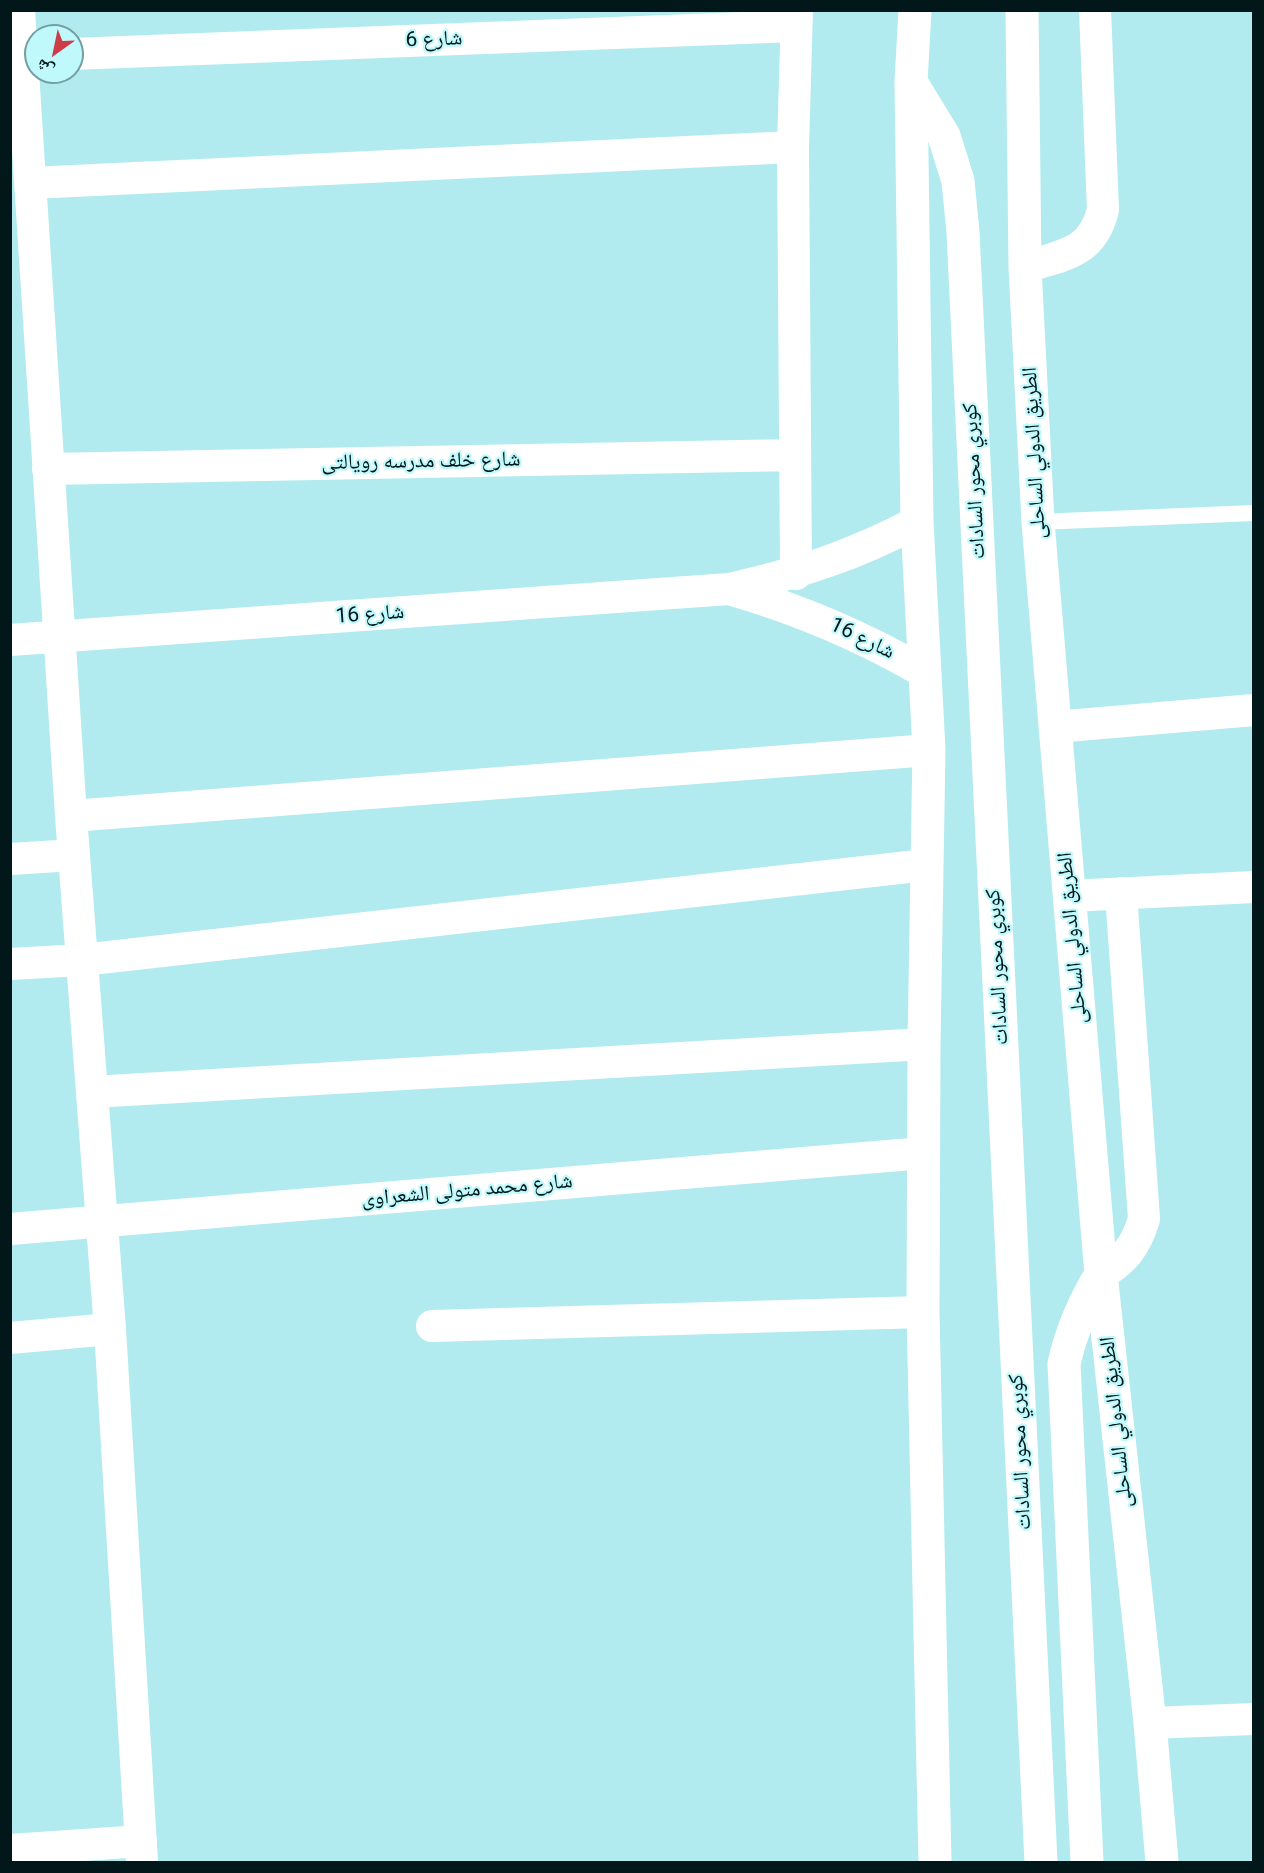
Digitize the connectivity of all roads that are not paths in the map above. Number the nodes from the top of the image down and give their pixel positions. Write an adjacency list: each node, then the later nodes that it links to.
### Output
1 (19, 10): 6 (street)
2 (915, 10): 8 (main road)
3 (1022, 10): 12 (main road, الطريق الدولي الساحلى)
4 (1095, 10): 12 (street)
5 (796, 18): 7 (street, شارع 6); 10 (street)
6 (24, 33)
7 (84, 53)
8 (911, 82): 16 (main road); 50 (main road, كوبري محور السادات)
9 (29, 84): 11 (street)
10 (793, 147): 11 (street); 13 (street)
11 (31, 183): 14 (street)
12 (1025, 267): 17 (main road, الطريق الدولي الساحلى)
13 (794, 455): 14 (street, شارع خلف مدرسه رويالتى); 18 (street)
14 (48, 469): 20 (street)
15 (1254, 513): 17 (lane)
16 (917, 522): 18 (street, شارع 16); 22 (main road)
17 (1038, 522): 24 (main road, الطريق الدولي الساحلى)
18 (796, 574): 19 (street, شارع 16)
19 (729, 589): 20 (street, شارع 16); 22 (street, شارع 16)
20 (60, 638): 21 (street, شارع 16); 26 (street)
21 (10, 640)
22 (924, 672): 25 (main road)
23 (1254, 710): 24 (street)
24 (1055, 728): 32 (main road, الطريق الدولي الساحلى)
25 (929, 750): 26 (street); 29 (main road)
26 (71, 816): 27 (street)
27 (74, 855): 28 (street); 33 (street)
28 (10, 859)
29 (926, 865): 33 (street); 35 (main road)
30 (1254, 887): 31 (street)
31 (1121, 893): 32 (street); 40 (street)
32 (1069, 896): 40 (main road, الطريق الدولي الساحلى)
33 (82, 960): 34 (street); 36 (street)
34 (10, 964)
35 (924, 1044): 36 (street); 37 (main road)
36 (92, 1092): 38 (street)
37 (924, 1153): 38 (street, شارع محمد متولى الشعراوى); 41 (main road)
38 (102, 1222): 39 (street, شارع محمد متولى الشعراوى); 43 (street)
39 (10, 1229)
40 (1101, 1274): 46 (main road, الطريق الدولي الساحلى); 51 (main road)
41 (923, 1312): 42 (street); 49 (main road)
42 (432, 1326)
43 (110, 1329): 44 (street); 48 (street)
44 (10, 1338)
45 (1254, 1719): 46 (street)
46 (1150, 1723): 52 (main road, الطريق الدولي الساحلى)
47 (10, 1850): 48 (street)
48 (142, 1852)
49 (935, 1863)
50 (1041, 1863)
51 (1087, 1863)
52 (1162, 1863)

